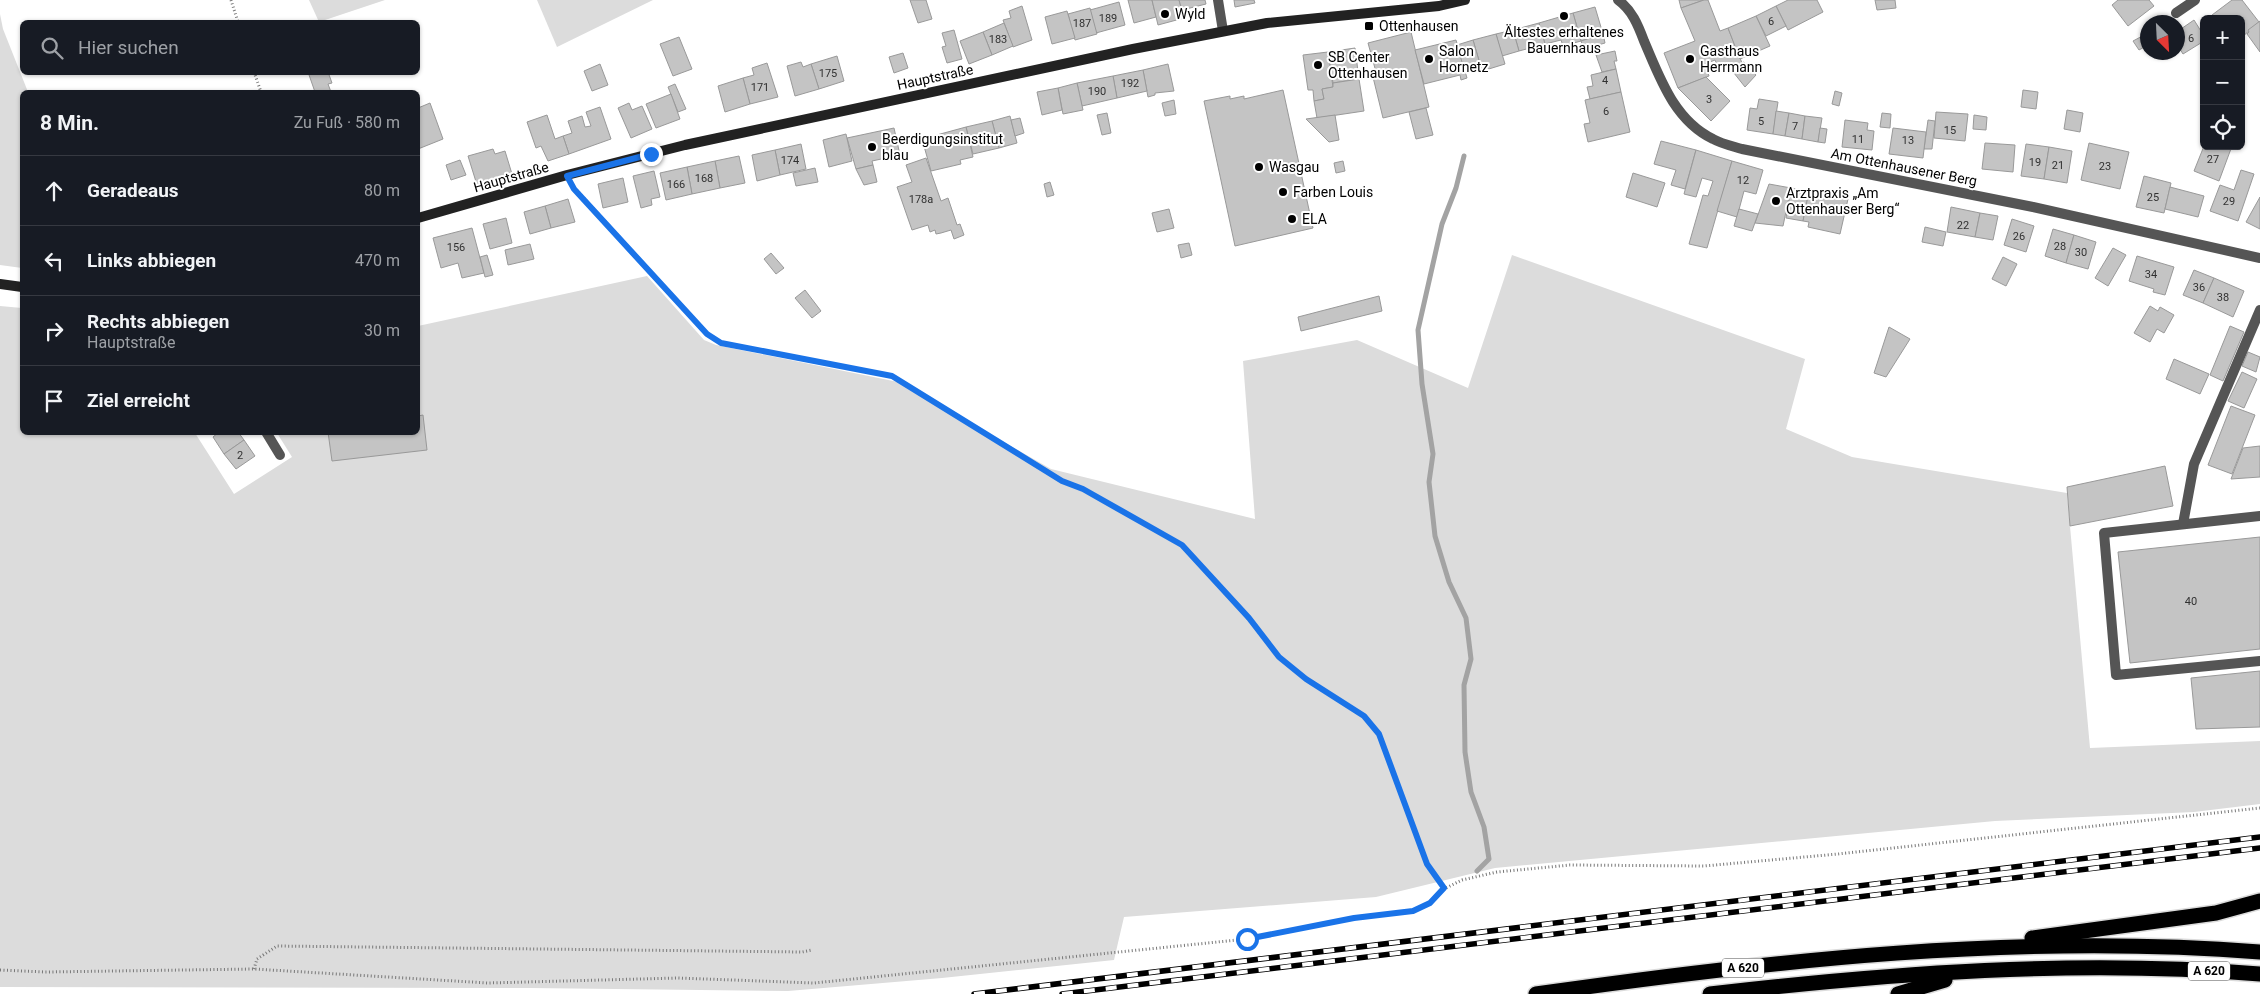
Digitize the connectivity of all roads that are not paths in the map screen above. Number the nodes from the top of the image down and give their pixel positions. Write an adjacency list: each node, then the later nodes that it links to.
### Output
1 (1218, 0): 6 (street)
2 (1466, 0): 6 (main road, Hauptstraße)
3 (1618, 0): 8 (street, Am Ottenhausener Berg)
4 (2195, 0): 5 (street)
5 (2176, 12)
6 (1223, 31): 7 (main road, Hauptstraße)
7 (420, 217)
8 (2260, 258)
9 (0, 284): 10 (main road)
10 (20, 287)
11 (2260, 310): 15 (street)
12 (268, 435): 13 (street)
13 (280, 455)
14 (2260, 516): 15 (street)
15 (2183, 524): 16 (street)
16 (2260, 661)
17 (2260, 901): 18 (highway)
18 (1950, 949): 19 (highway, A 620); 22 (highway, A 620)
19 (2260, 952)
20 (1978, 972): 21 (highway, A 620); 23 (highway, A 620); 24 (highway)
21 (2260, 974)
22 (1536, 994)
23 (1710, 994)
24 (1898, 994)

